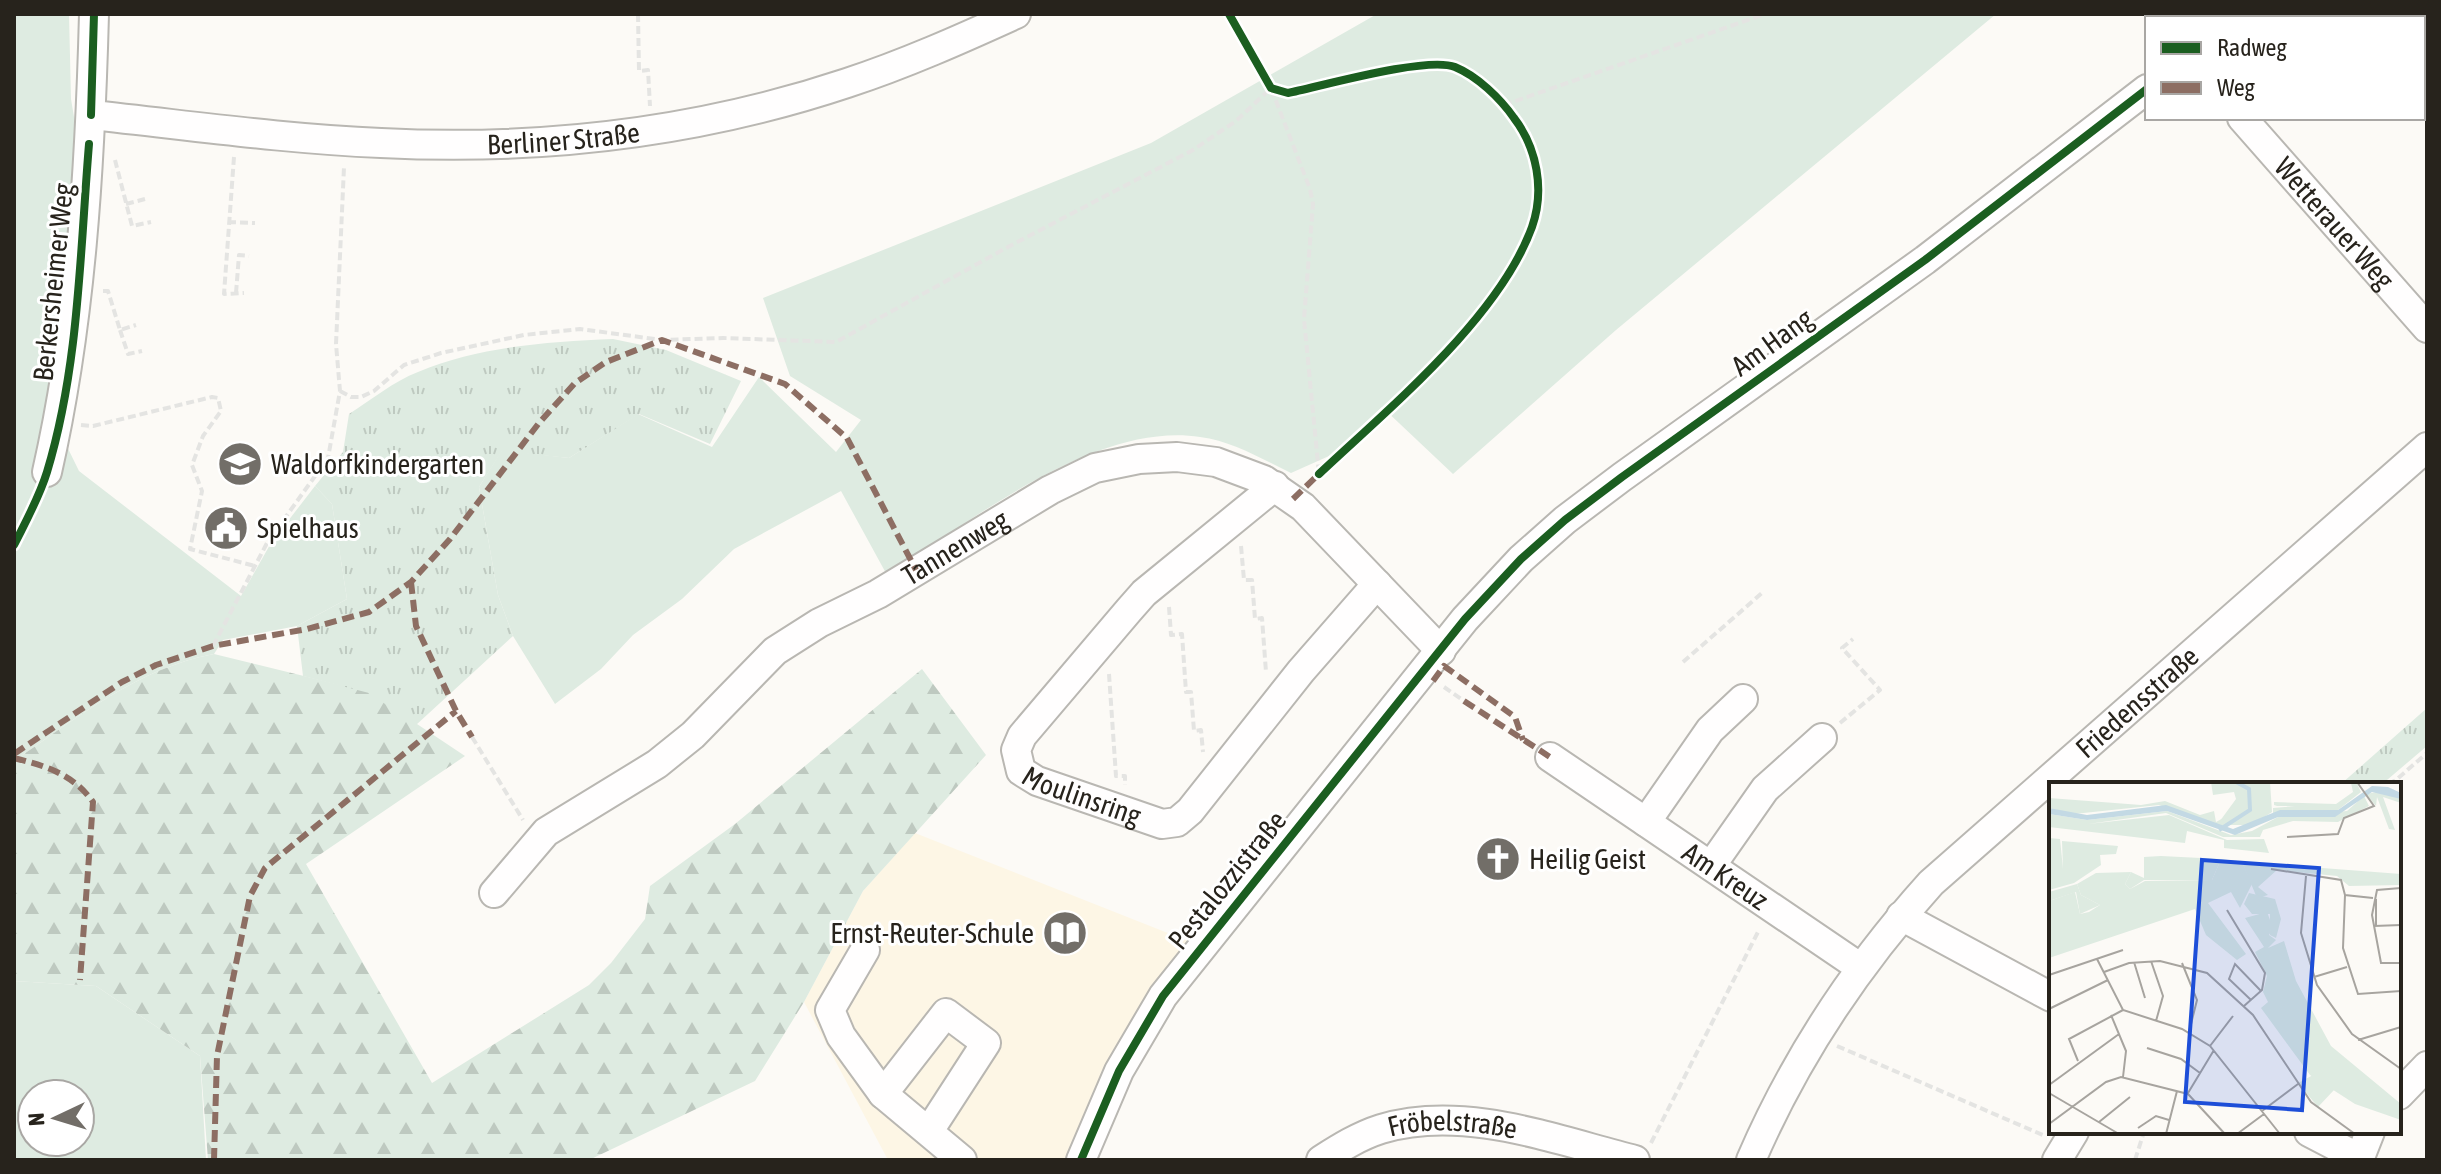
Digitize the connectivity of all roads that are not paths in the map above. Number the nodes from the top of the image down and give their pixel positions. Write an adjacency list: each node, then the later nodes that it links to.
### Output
1 (94, 14): 4 (street, Berkersheimer Weg)
2 (1016, 14): 4 (street, Berliner Straße)
3 (2145, 91): 11 (street, Am Hang)
4 (91, 115): 8 (street, Berkersheimer Weg)
5 (2244, 120): 6 (street, Wetterauer Weg)
6 (2427, 328)
7 (2427, 447): 18 (street, Friedensstraße)
8 (47, 472)
9 (1275, 486): 10 (street, Tannenweg); 10 (street, Moulinsring); 17 (street, Tannenweg)
10 (1377, 584): 11 (street, Tannenweg)
11 (1441, 651): 31 (street, Pestalozzistraße)
12 (1743, 699): 15 (street)
13 (1822, 738): 16 (street)
14 (1550, 757): 15 (street, Am Kreuz)
15 (1646, 822): 16 (street, Am Kreuz)
16 (1711, 866): 20 (street, Am Kreuz)
17 (494, 893)
18 (1901, 916): 20 (street, Friedensstraße); 21 (street)
19 (865, 950): 24 (street)
20 (1861, 968): 33 (street, Friedensstraße)
21 (2049, 996)
22 (2427, 1066): 23 (street)
23 (2401, 1093)
24 (883, 1094): 25 (street); 25 (street)
25 (929, 1131): 30 (street)
26 (2313, 1134): 29 (street)
27 (2369, 1134): 29 (street)
28 (1642, 1154): 32 (street, Fröbelstraße)
29 (2359, 1159)
30 (962, 1160)
31 (1081, 1160)
32 (1321, 1160)
33 (1751, 1160)

